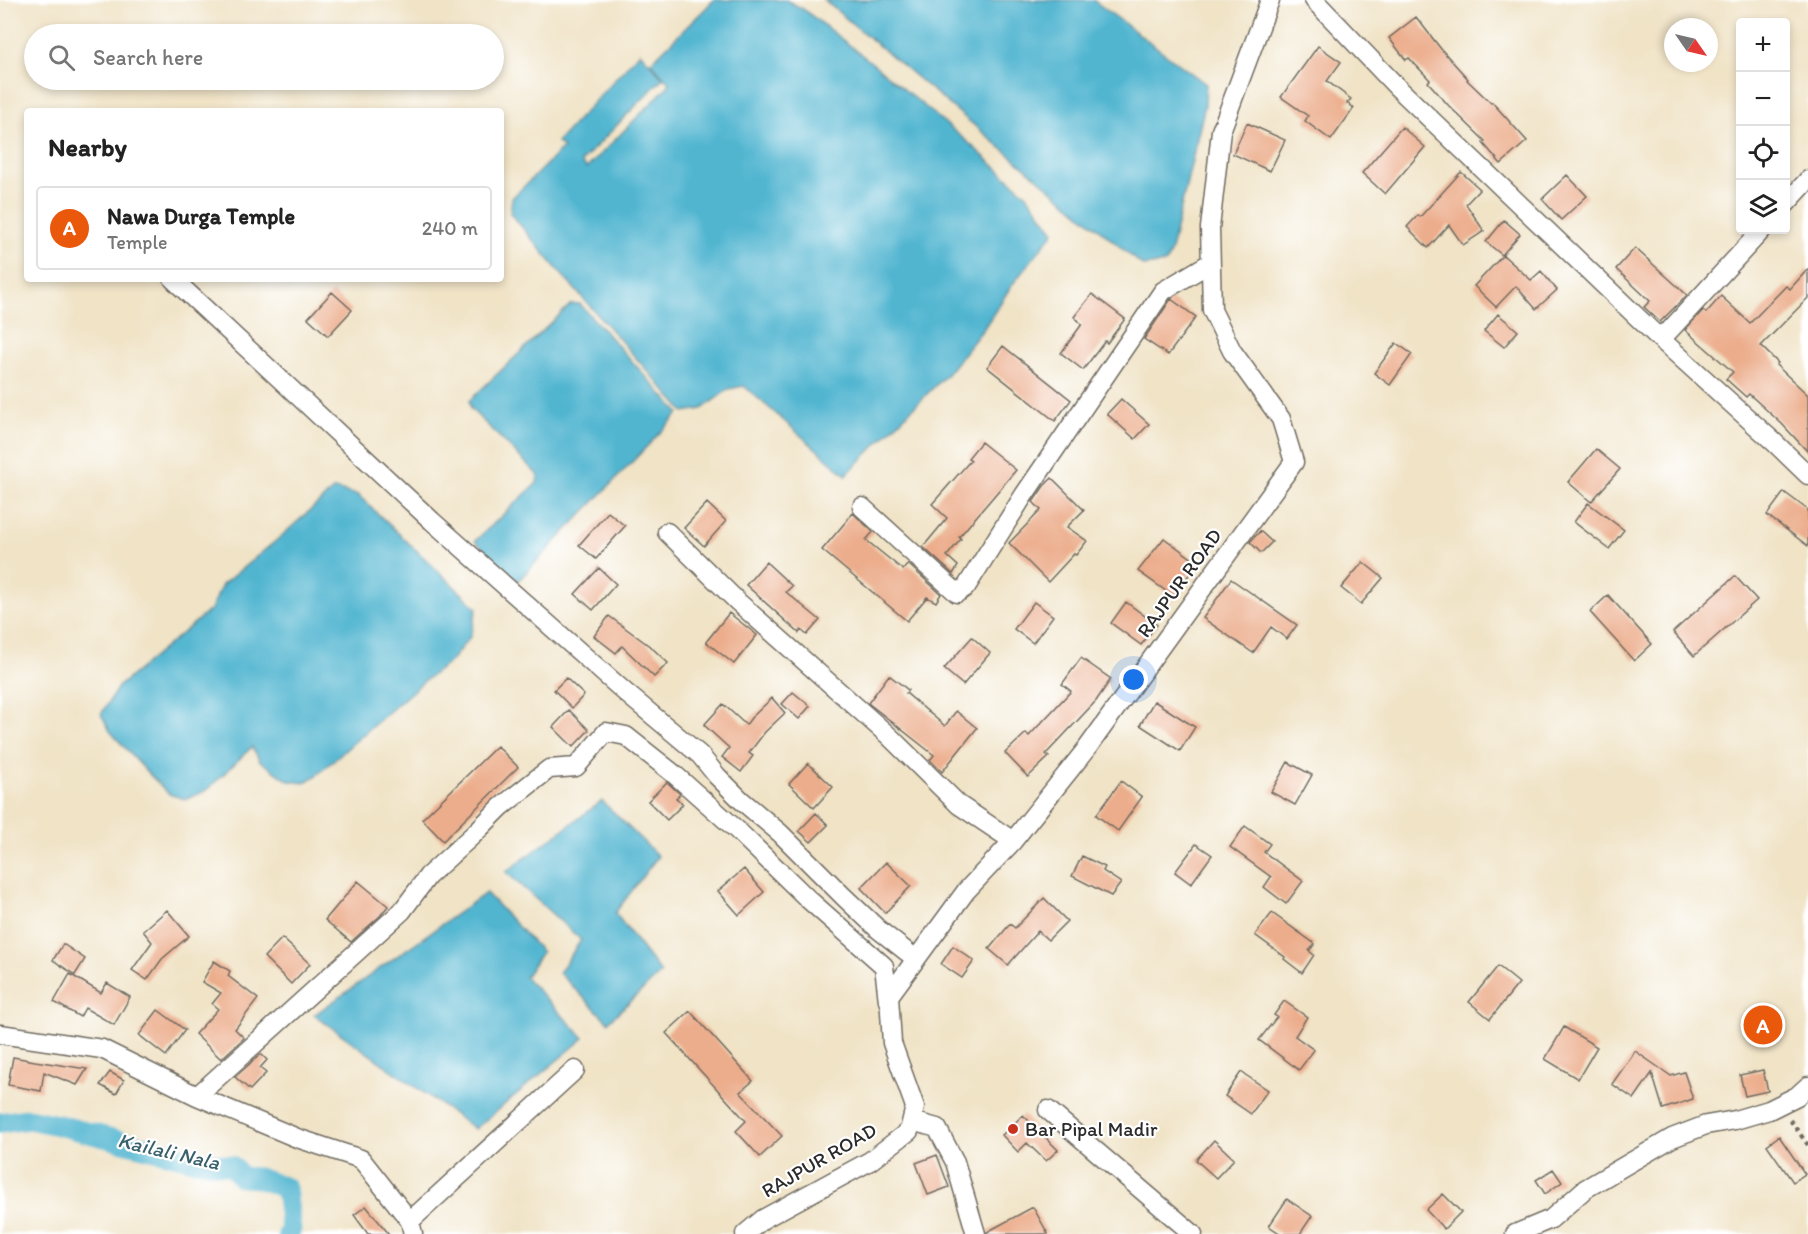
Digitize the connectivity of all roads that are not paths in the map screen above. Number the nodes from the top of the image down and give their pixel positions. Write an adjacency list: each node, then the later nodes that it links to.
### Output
1 (1270, 0): 6 (street, RAJPUR ROAD)
2 (1314, 0): 8 (street)
3 (1808, 180): 4 (street)
4 (1790, 199)
5 (1758, 234): 8 (street)
6 (1210, 263): 10 (street); 12 (street, RAJPUR ROAD)
7 (176, 282): 13 (street)
8 (1657, 336): 9 (street)
9 (1808, 475)
10 (862, 507)
11 (667, 532): 12 (street)
12 (1013, 841): 13 (street, RAJPUR ROAD)
13 (916, 959): 14 (street, RAJPUR ROAD)
14 (890, 1011): 18 (street); 20 (street, RAJPUR ROAD)
15 (0, 1034): 18 (street)
16 (575, 1070): 21 (street)
17 (1808, 1086): 25 (street)
18 (198, 1096): 21 (street)
19 (1048, 1110): 24 (street)
20 (912, 1121): 22 (street, RAJPUR ROAD); 23 (street)
21 (412, 1227)
22 (745, 1234)
23 (976, 1234)
24 (1193, 1234)
25 (1515, 1234)

